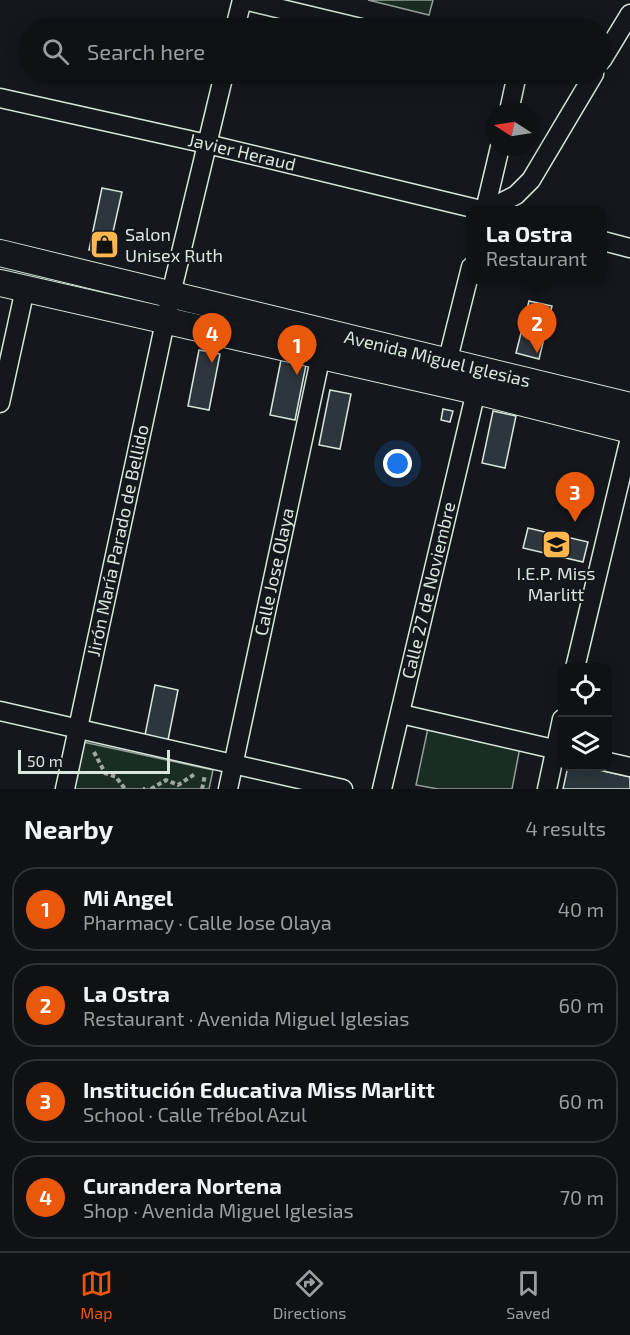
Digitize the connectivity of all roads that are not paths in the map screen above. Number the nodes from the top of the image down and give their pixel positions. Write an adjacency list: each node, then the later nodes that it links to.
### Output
1 (243, 0): 3 (street); 4 (street)
2 (630, 14): 5 (street)
3 (238, 18)
4 (319, 18)
5 (612, 44)
6 (222, 84): 11 (street, Jirón María Parado de Bellido)
7 (515, 84): 10 (street)
8 (588, 84): 15 (street)
9 (0, 98): 11 (street, Javier Heraud)
10 (511, 102)
11 (207, 144): 13 (street, Javier Heraud); 22 (street, Jirón María Parado de Bellido)
12 (498, 156): 14 (street)
13 (467, 206)
14 (485, 206)
15 (493, 206)
16 (607, 242): 17 (street)
17 (630, 248)
18 (0, 253): 22 (main road, Avenida Miguel Iglesias)
19 (0, 284): 21 (main road, Avenida Miguel Iglesias)
20 (467, 284): 25 (street)
21 (25, 289): 23 (main road, Avenida Miguel Iglesias); 27 (street)
22 (171, 294): 23 (street, Jirón María Parado de Bellido); 25 (main road, Avenida Miguel Iglesias)
23 (166, 321): 24 (main road, Avenida Miguel Iglesias); 34 (street, Jirón María Parado de Bellido)
24 (321, 355): 26 (main road, Avenida Miguel Iglesias); 37 (street, Calle Jose Olaya)
25 (447, 363): 28 (main road, Avenida Miguel Iglesias)
26 (476, 391): 29 (main road, Avenida Miguel Iglesias); 33 (street, Calle 27 de Noviembre)
27 (0, 403)
28 (630, 406)
29 (630, 430)
30 (630, 438): 31 (street)
31 (576, 663)
32 (0, 711): 34 (street)
33 (400, 714): 35 (street); 43 (street, Calle 27 de Noviembre)
34 (79, 728): 37 (street); 40 (street, Jirón María Parado de Bellido)
35 (558, 750)
36 (558, 753): 44 (street)
37 (234, 763): 41 (street, Calle Jose Olaya); 42 (street)
38 (612, 763): 39 (street)
39 (630, 767)
40 (65, 789)
41 (228, 789)
42 (343, 789)
43 (382, 789)
44 (547, 789)

